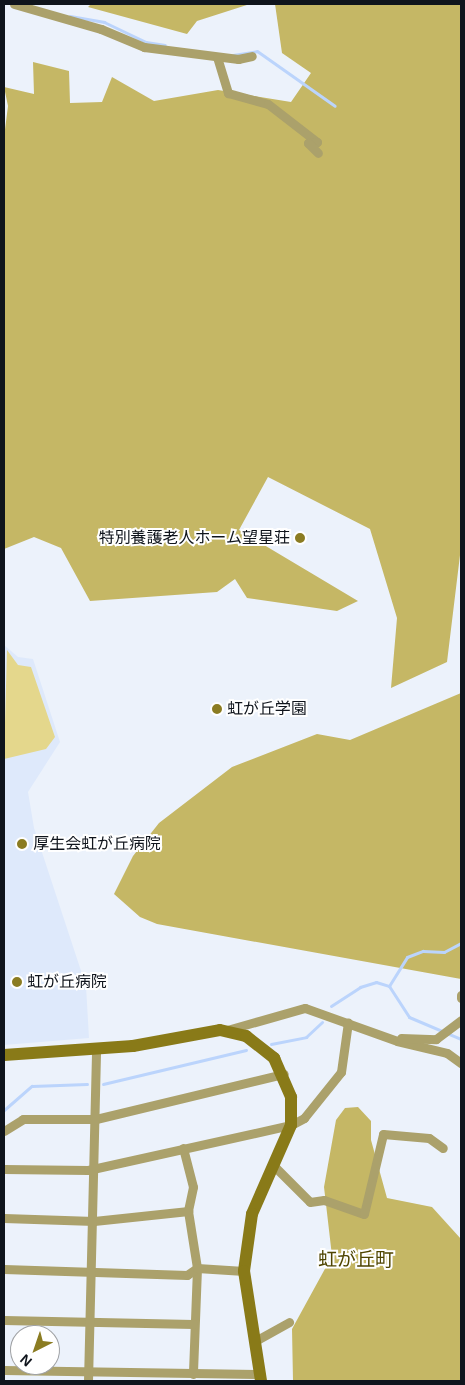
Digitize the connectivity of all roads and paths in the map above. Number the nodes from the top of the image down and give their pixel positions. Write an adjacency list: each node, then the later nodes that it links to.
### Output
1 (14, 4): 3 (street)
2 (252, 56): 3 (street)
3 (217, 57): 4 (street)
4 (318, 153)
5 (461, 1020): 8 (street)
6 (348, 1022): 7 (street); 8 (street); 14 (street)
7 (227, 1030): 9 (street); 12 (street)
8 (397, 1041): 11 (street)
9 (96, 1049): 10 (street); 13 (street)
10 (4, 1055)
11 (461, 1063)
12 (284, 1074): 13 (street); 14 (street)
13 (96, 1119): 15 (street); 19 (street)
14 (291, 1125): 16 (street); 18 (street)
15 (4, 1131)
16 (183, 1148): 19 (street); 21 (street)
17 (443, 1148): 18 (street)
18 (275, 1167): 26 (street)
19 (96, 1168): 20 (street); 23 (street)
20 (4, 1169)
21 (188, 1211): 23 (street); 25 (street)
22 (4, 1218): 23 (street)
23 (94, 1221): 27 (street)
24 (4, 1268): 27 (street)
25 (197, 1268): 26 (street); 27 (street); 31 (street)
26 (244, 1271): 32 (street)
27 (92, 1272): 29 (street)
28 (4, 1320): 29 (street)
29 (89, 1320): 31 (street); 35 (street)
30 (289, 1322): 32 (street)
31 (193, 1324): 34 (street)
32 (256, 1341): 36 (street)
33 (4, 1370): 35 (street)
34 (193, 1374): 35 (street); 36 (street)
35 (87, 1376)
36 (261, 1378)

